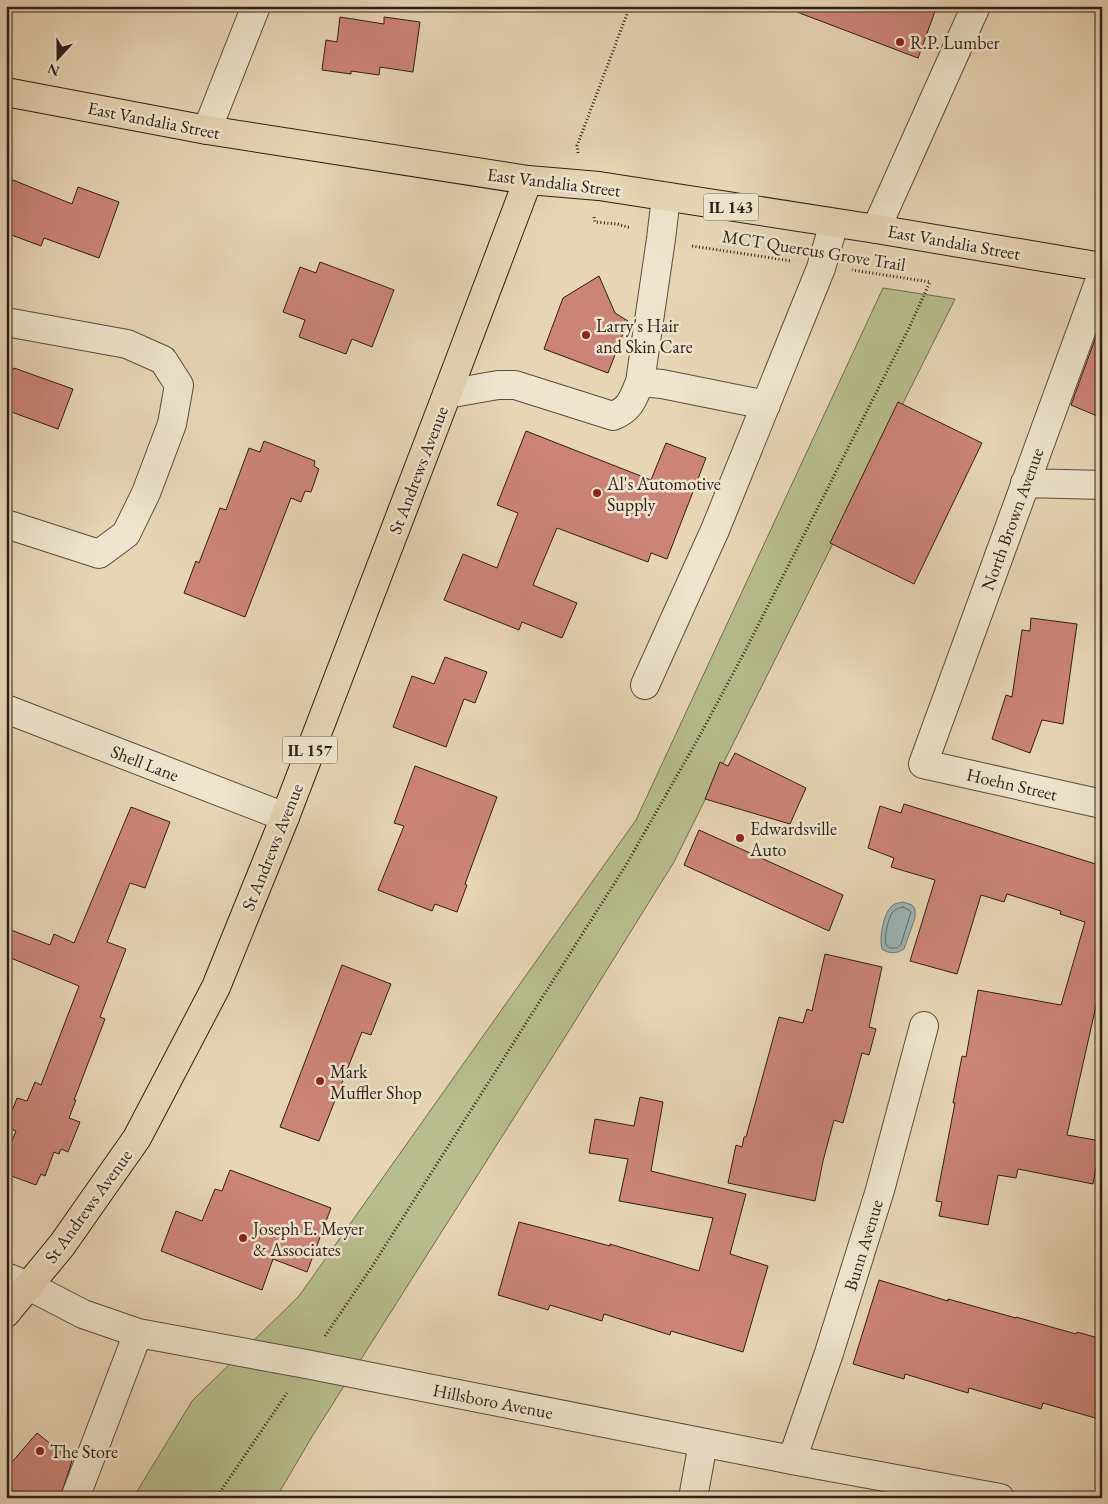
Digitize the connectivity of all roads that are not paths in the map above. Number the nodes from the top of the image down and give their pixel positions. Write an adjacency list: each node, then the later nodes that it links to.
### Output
1 (256, 6): 4 (street)
2 (976, 6): 8 (street)
3 (6, 92): 4 (main road, East Vandalia Street / IL 143)
4 (207, 130): 5 (main road, East Vandalia Street / IL 143)
5 (528, 180): 6 (main road, East Vandalia Street / IL 143); 13 (main road, St Andrews Avenue / IL 157)
6 (666, 197): 7 (main road, East Vandalia Street / IL 143); 12 (street)
7 (834, 222): 8 (main road, East Vandalia Street / IL 143); 14 (street)
8 (876, 229): 9 (main road, East Vandalia Street / IL 143)
9 (1102, 267)
10 (1102, 274): 15 (street, North Brown Avenue)
11 (6, 322): 17 (street)
12 (640, 382): 13 (street); 14 (street)
13 (447, 394): 22 (main road, St Andrews Avenue / IL 157)
14 (766, 405): 18 (street)
15 (1025, 483): 16 (street); 20 (street, North Brown Avenue)
16 (1102, 485)
17 (6, 524)
18 (644, 685)
19 (6, 709): 22 (street, Shell Lane)
20 (923, 764): 21 (street, Hoehn Street)
21 (1101, 799)
22 (285, 817): 24 (main road, St Andrews Avenue / IL 157)
23 (924, 1026): 28 (street, Bunn Avenue)
24 (18, 1282): 25 (main road, IL 157); 26 (street, Hillsboro Avenue)
25 (6, 1313)
26 (138, 1333): 27 (street, Hillsboro Avenue); 29 (street)
27 (703, 1443): 28 (street, Hillsboro Avenue); 30 (street)
28 (792, 1460): 31 (street, Hillsboro Avenue)
29 (75, 1498)
30 (693, 1498)
31 (1000, 1498)

